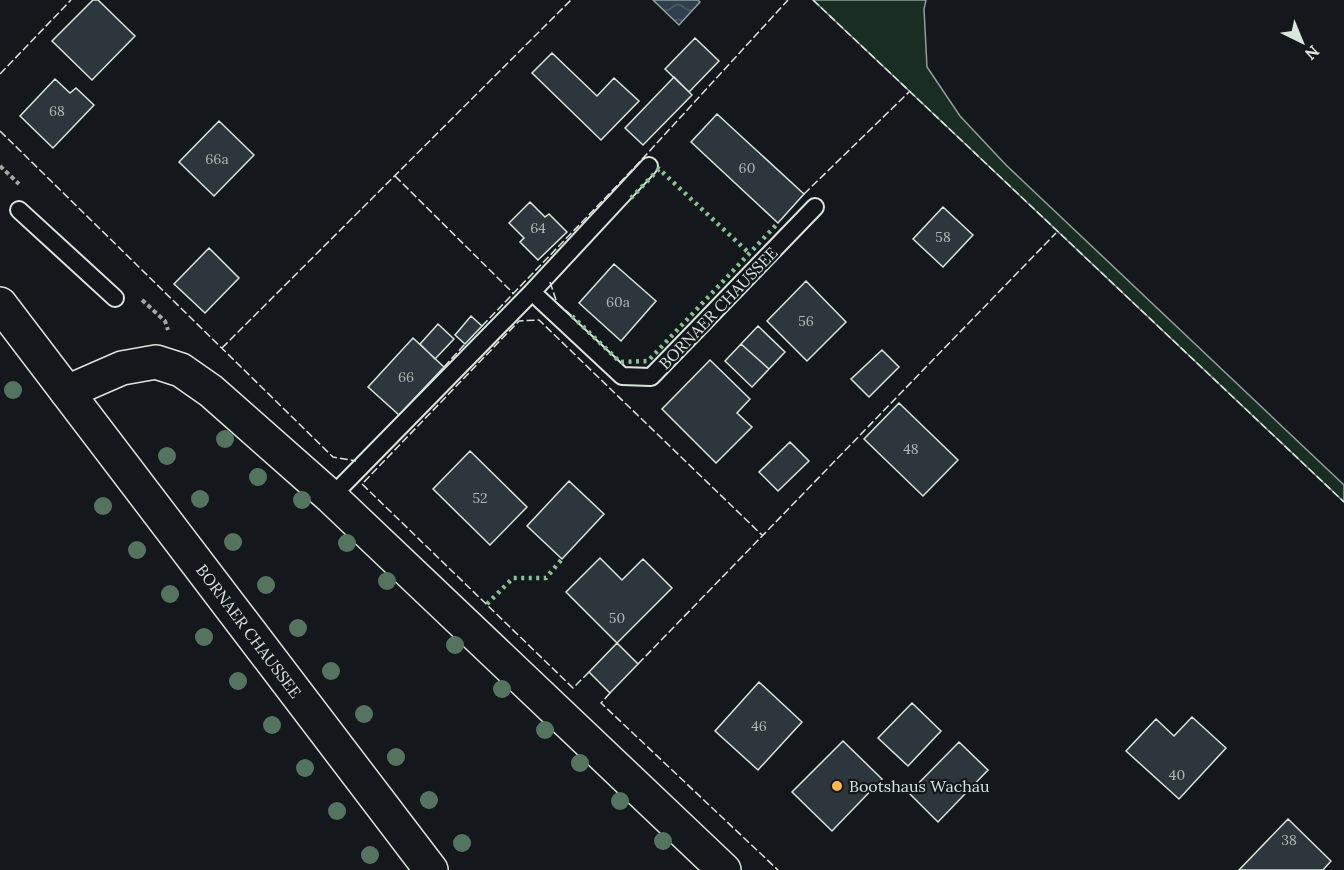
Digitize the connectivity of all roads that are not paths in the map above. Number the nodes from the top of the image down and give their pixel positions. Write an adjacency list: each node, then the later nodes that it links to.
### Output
1 (649, 166): 4 (lane)
2 (815, 207): 4 (lane, BORNAER CHAUSSEE)
3 (19, 210): 5 (lane)
4 (532, 292): 8 (lane)
5 (115, 298)
6 (0, 304): 7 (street, BORNAER CHAUSSEE)
7 (67, 392): 8 (street); 9 (street, BORNAER CHAUSSEE)
8 (331, 497): 10 (street)
9 (430, 870)
10 (724, 870)

